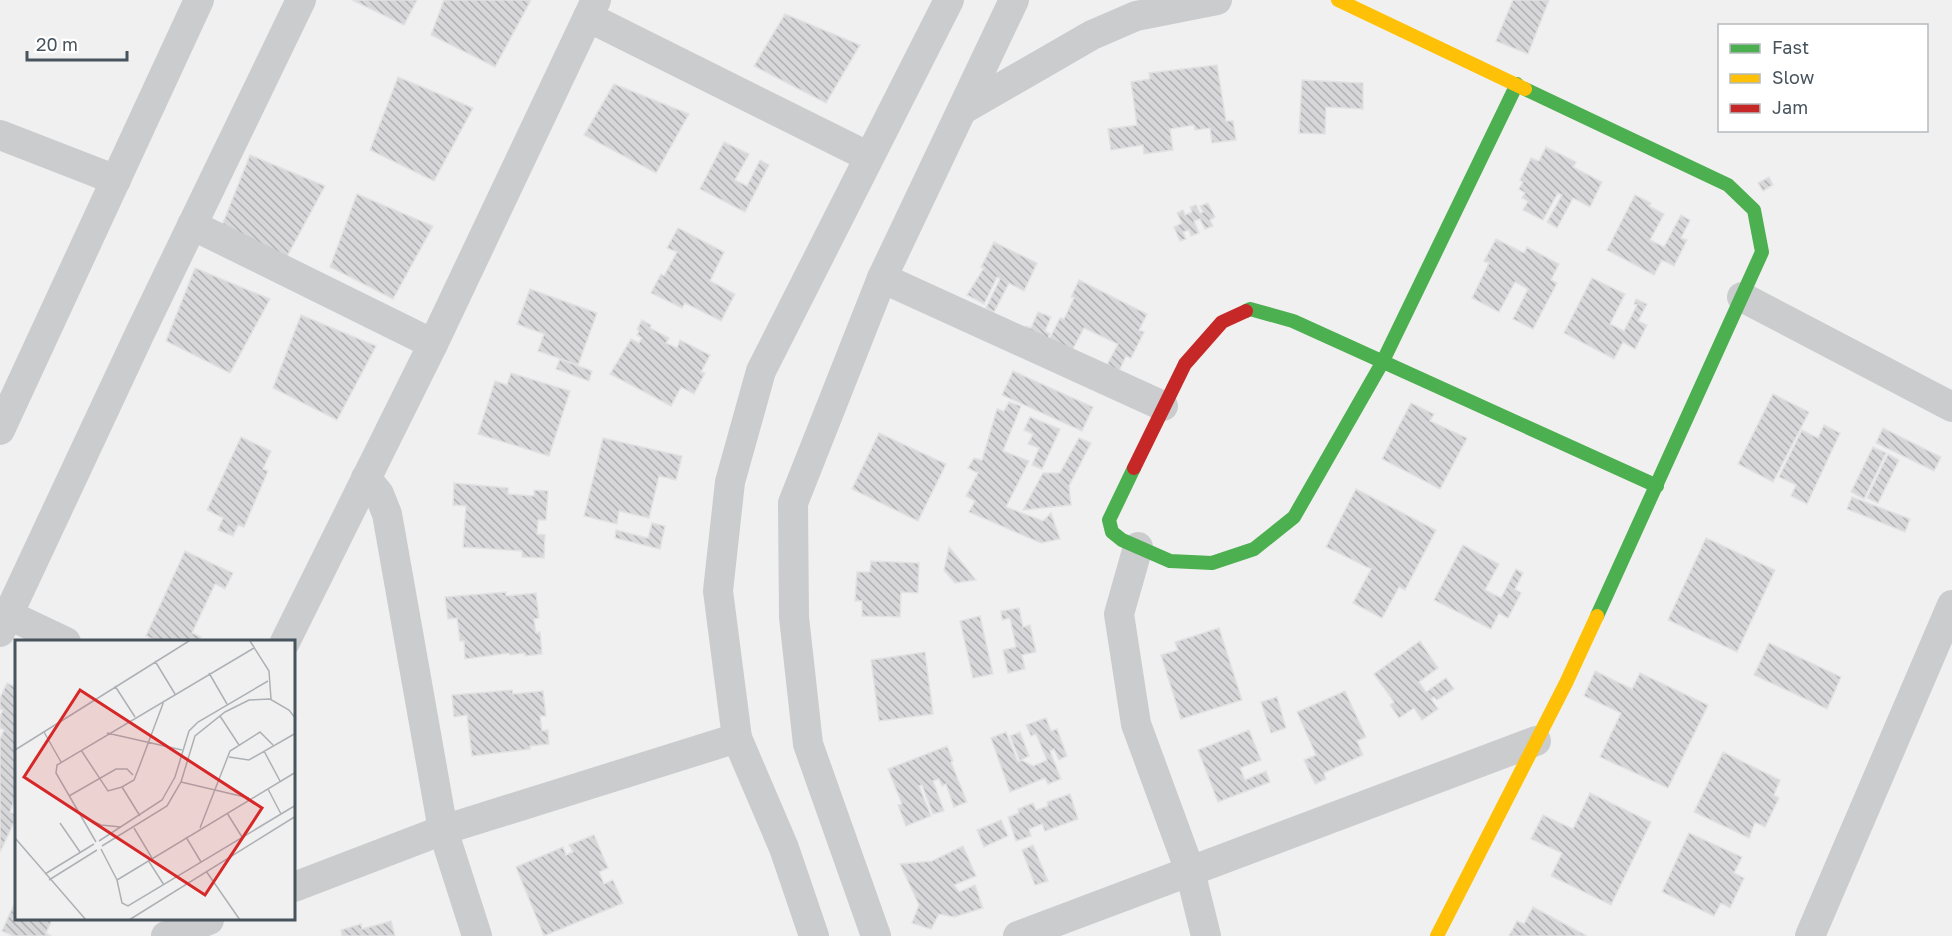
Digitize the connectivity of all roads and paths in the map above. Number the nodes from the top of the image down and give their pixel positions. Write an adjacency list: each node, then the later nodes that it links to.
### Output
1 (199, 0): 12 (street)
2 (301, 0): 13 (street)
3 (949, 0): 11 (street)
4 (1014, 0): 9 (street)
5 (1217, 0): 9 (street)
6 (1338, 0): 8 (street)
7 (592, 9): 11 (street); 16 (street)
8 (1517, 84): 15 (street); 17 (street)
9 (962, 110): 14 (street)
10 (0, 135): 12 (street)
11 (869, 157): 28 (street)
12 (116, 180): 20 (street)
13 (192, 225): 16 (street); 25 (street)
14 (882, 278): 18 (street); 39 (street)
15 (1742, 297): 19 (street); 22 (street)
16 (433, 344): 21 (street)
17 (1382, 363): 18 (street); 22 (street); 23 (street)
18 (1164, 406): 23 (street)
19 (1952, 406)
20 (0, 430)
21 (366, 478): 27 (street); 30 (street)
22 (1657, 486): 29 (street)
23 (1138, 547): 31 (street)
24 (1952, 605): 43 (street)
25 (4, 623): 26 (street)
26 (59, 640)
27 (286, 640)
28 (737, 738): 30 (street); 38 (street)
29 (1536, 741): 31 (street); 42 (street)
30 (443, 830): 32 (street); 37 (street)
31 (1190, 872): 40 (street); 41 (street)
32 (296, 886)
33 (154, 921): 35 (street)
34 (206, 921): 36 (street)
35 (147, 936)
36 (166, 936)
37 (477, 936)
38 (814, 936)
39 (876, 936)
40 (1018, 936)
41 (1206, 936)
42 (1437, 936)
43 (1810, 936)

